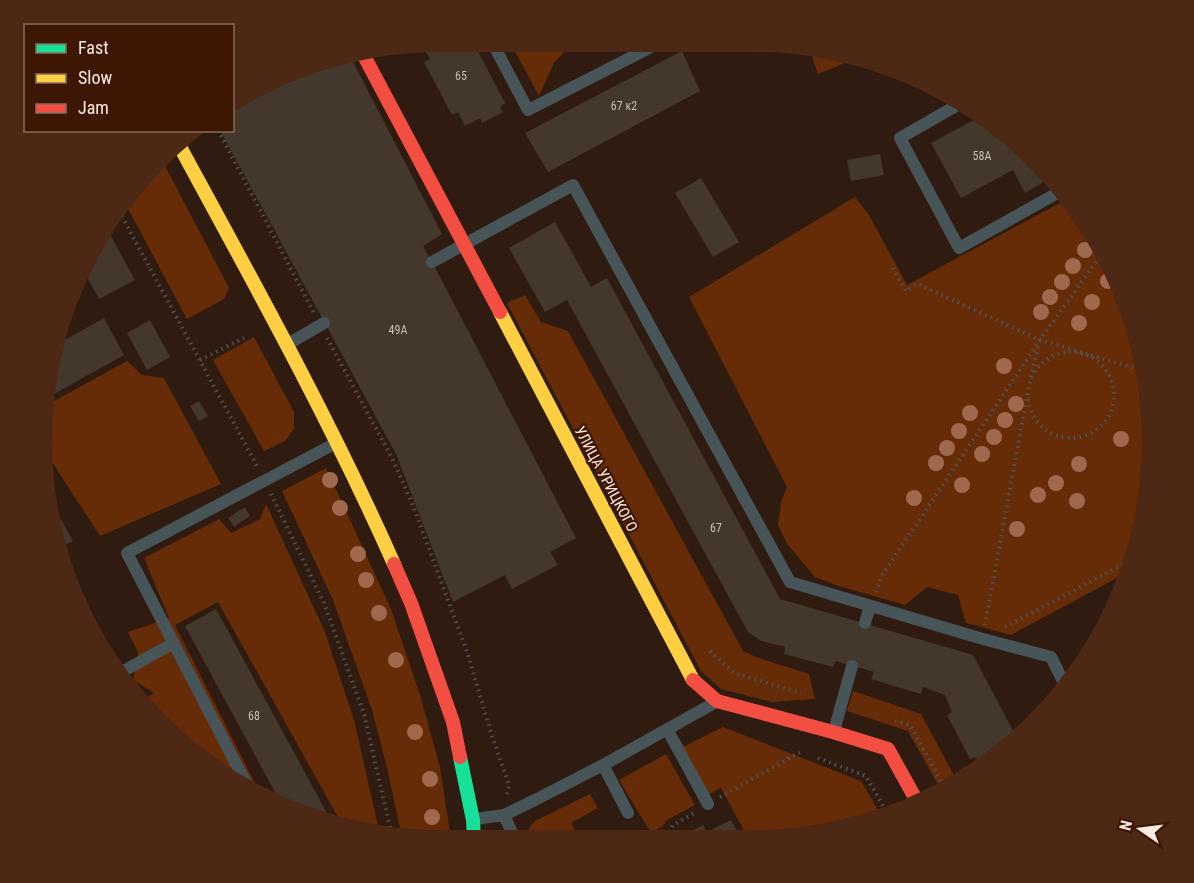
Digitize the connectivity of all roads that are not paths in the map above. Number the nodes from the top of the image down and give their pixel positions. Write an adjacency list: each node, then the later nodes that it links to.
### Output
1 (497, 52): 2 (lane)
2 (641, 52)
3 (366, 60): 7 (street, УЛИЦА УРИЦКОГО)
4 (952, 108): 6 (lane)
5 (182, 151): 10 (street)
6 (1053, 195)
7 (465, 245): 8 (lane); 12 (lane); 18 (street, УЛИЦА УРИЦКОГО)
8 (432, 262)
9 (324, 323): 10 (lane)
10 (287, 344): 11 (street)
11 (337, 442): 14 (lane); 27 (street)
12 (870, 606): 13 (lane); 17 (lane)
13 (865, 623)
14 (174, 643): 16 (lane); 22 (lane)
15 (852, 666): 20 (lane)
16 (126, 669)
17 (1061, 678)
18 (717, 701): 19 (lane); 20 (street, УЛИЦА УРИЦКОГО)
19 (667, 729): 21 (lane); 24 (lane)
20 (833, 732): 23 (street, УЛИЦА УРИЦКОГО)
21 (603, 765): 25 (lane); 26 (lane)
22 (242, 775)
23 (914, 795)
24 (708, 804)
25 (628, 813)
26 (504, 815): 27 (lane); 29 (lane)
27 (473, 820): 28 (street)
28 (474, 830)
29 (511, 830)

